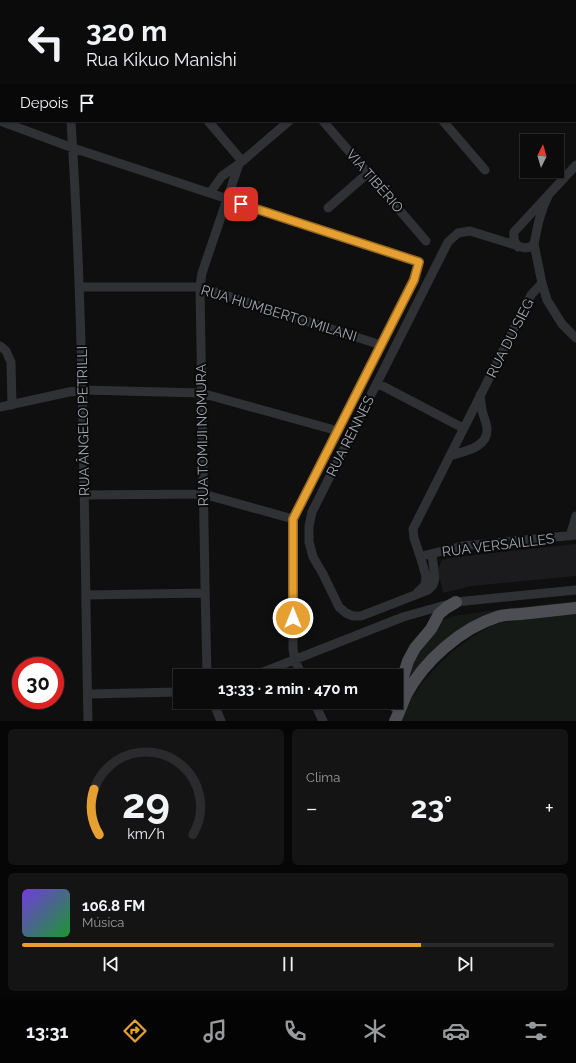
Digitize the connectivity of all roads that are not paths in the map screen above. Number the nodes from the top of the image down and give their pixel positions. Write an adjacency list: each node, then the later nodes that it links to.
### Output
1 (3, 122): 7 (street)
2 (71, 122): 7 (street, RUA ÂNGELO PETRILLI)
3 (209, 122): 8 (street)
4 (288, 122): 8 (street)
5 (324, 122): 11 (street, VIA TIBÉRIO)
6 (444, 122): 10 (street)
7 (73, 148): 12 (street); 24 (street, RUA ÂNGELO PETRILLI)
8 (240, 162): 12 (street); 14 (street, RUA TOMIJI NOMURA)
9 (576, 165): 13 (street)
10 (485, 170)
11 (368, 173): 15 (street); 20 (street, VIA TIBÉRIO)
12 (210, 193): 14 (street)
13 (549, 194): 16 (street); 17 (street)
14 (226, 199): 25 (street, RUA TOMIJI NOMURA); 27 (street)
15 (328, 208)
16 (522, 223): 17 (street); 18 (street)
17 (537, 229): 21 (street)
18 (514, 232): 19 (street); 22 (street)
19 (493, 238): 22 (street, RUA RENNES); 29 (street, RUA RENNES)
20 (426, 241)
21 (534, 244): 22 (street); 23 (street)
22 (518, 247)
23 (542, 283): 26 (street); 32 (street, RUA DU SIEG)
24 (80, 287): 25 (street, RUA HUMBERTO MILANI); 30 (street, RUA ÂNGELO PETRILLI)
25 (200, 288): 27 (street, RUA HUMBERTO MILANI); 31 (street, RUA TOMIJI NOMURA)
26 (576, 338)
27 (381, 345): 36 (street)
28 (0, 346): 33 (street)
29 (377, 383): 35 (street); 48 (street, RUA RENNES)
30 (83, 390): 31 (street); 33 (street); 39 (street, RUA ÂNGELO PETRILLI)
31 (201, 393): 36 (street); 38 (street, RUA TOMIJI NOMURA)
32 (480, 395): 35 (street, RUA DU SIEG); 37 (street, RUA DU SIEG)
33 (12, 405): 34 (street)
34 (0, 407)
35 (464, 428): 37 (street, RUA DU SIEG)
36 (338, 431): 41 (street)
37 (450, 456): 44 (street, RUA DU SIEG)
38 (203, 494): 39 (street); 41 (street); 46 (street, RUA TOMIJI NOMURA)
39 (84, 495): 47 (street, RUA ÂNGELO PETRILLI)
40 (576, 516): 42 (street)
41 (293, 519): 51 (street)
42 (573, 536): 43 (street, RUA VERSAILLES)
43 (432, 554): 44 (street, RUA VERSAILLES); 48 (street, RUA RENNES)
44 (420, 556): 48 (street)
45 (576, 590): 49 (street)
46 (205, 592): 47 (street); 52 (street, RUA TOMIJI NOMURA)
47 (86, 595): 56 (street, RUA ÂNGELO PETRILLI)
48 (413, 597)
49 (456, 602): 51 (street); 62 (main road)
50 (576, 608): 62 (main road)
51 (295, 660): 53 (street); 54 (street)
52 (208, 669)
53 (271, 669)
54 (299, 669)
55 (173, 692): 56 (street)
56 (88, 694): 59 (street, RUA ÂNGELO PETRILLI)
57 (216, 709): 60 (street)
58 (317, 709): 61 (street)
59 (88, 721)
60 (221, 721)
61 (323, 721)
62 (394, 721)

